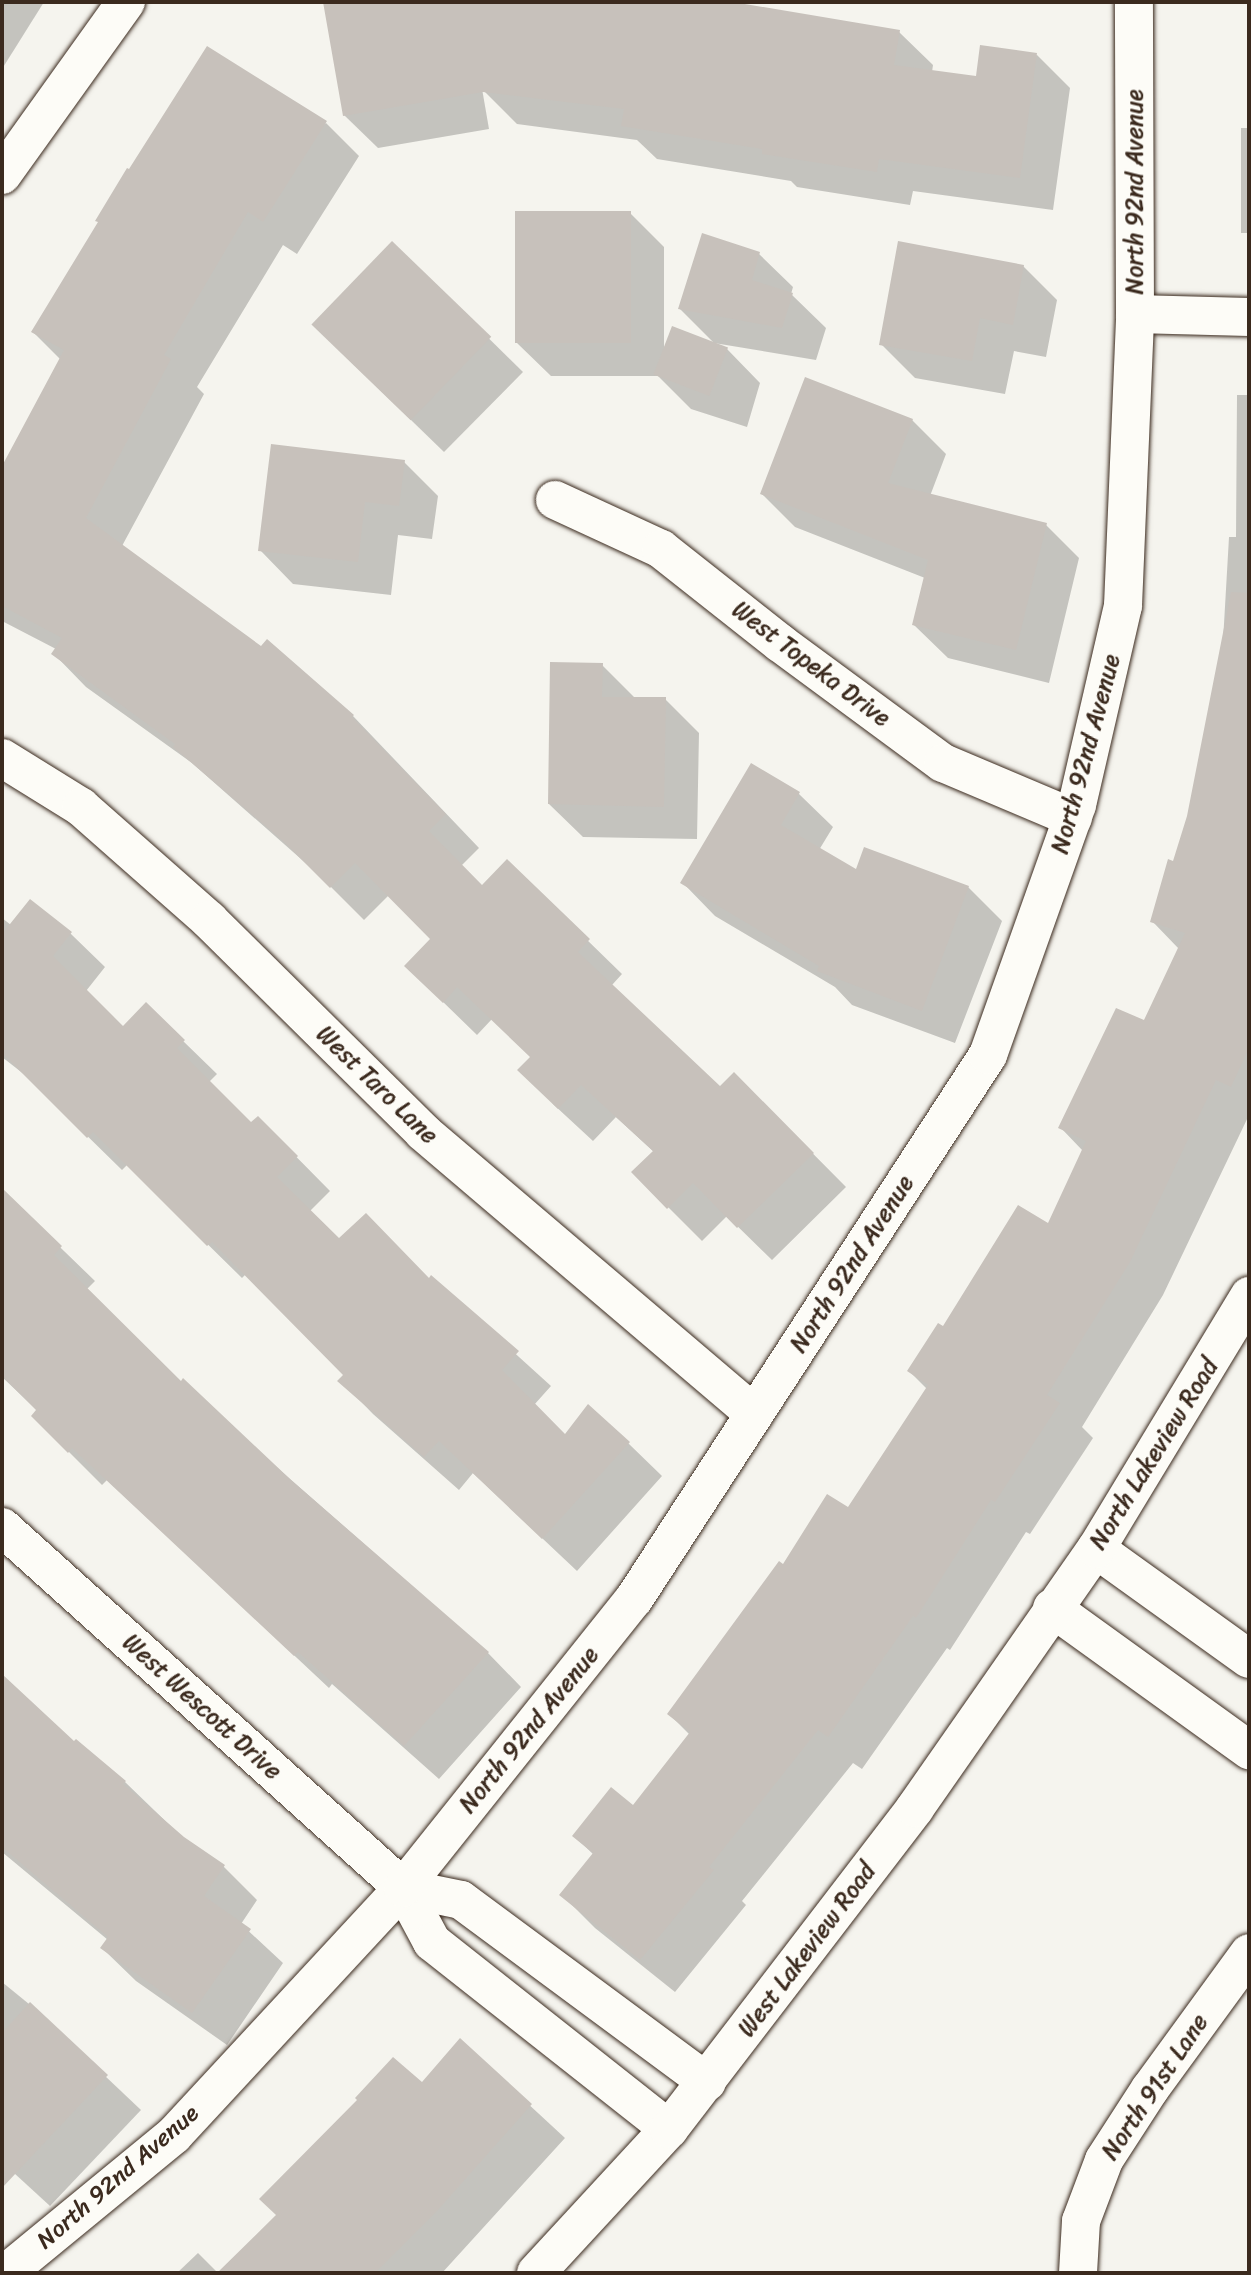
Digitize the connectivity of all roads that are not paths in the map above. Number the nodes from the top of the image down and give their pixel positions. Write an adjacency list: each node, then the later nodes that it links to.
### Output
1 (126, 2): 3 (street)
2 (1134, 2): 4 (street, North 92nd Avenue)
3 (2, 175)
4 (1135, 314): 5 (street); 8 (street, North 92nd Avenue)
5 (1249, 317)
6 (555, 500): 8 (street, West Topeka Drive)
7 (2, 758): 10 (street, West Taro Lane)
8 (1073, 818): 10 (street, North 92nd Avenue)
9 (1249, 1296): 12 (street, North Lakeview Road)
10 (754, 1414): 16 (street, North 92nd Avenue)
11 (2, 1527): 16 (street, West Wescott Drive)
12 (1096, 1549): 13 (street, North Lakeview Road); 14 (street)
13 (1052, 1608): 15 (street); 18 (street, West Lakeview Road)
14 (1249, 1659)
15 (1249, 1750)
16 (403, 1888): 18 (street); 19 (street, West Wescott Drive); 20 (street, North 92nd Avenue)
17 (1249, 1953): 22 (street, North 91st Lane)
18 (707, 2082): 19 (street, West Lakeview Road)
19 (669, 2129): 21 (street, West Lakeview Road)
20 (6, 2273)
21 (536, 2273)
22 (1078, 2273)

